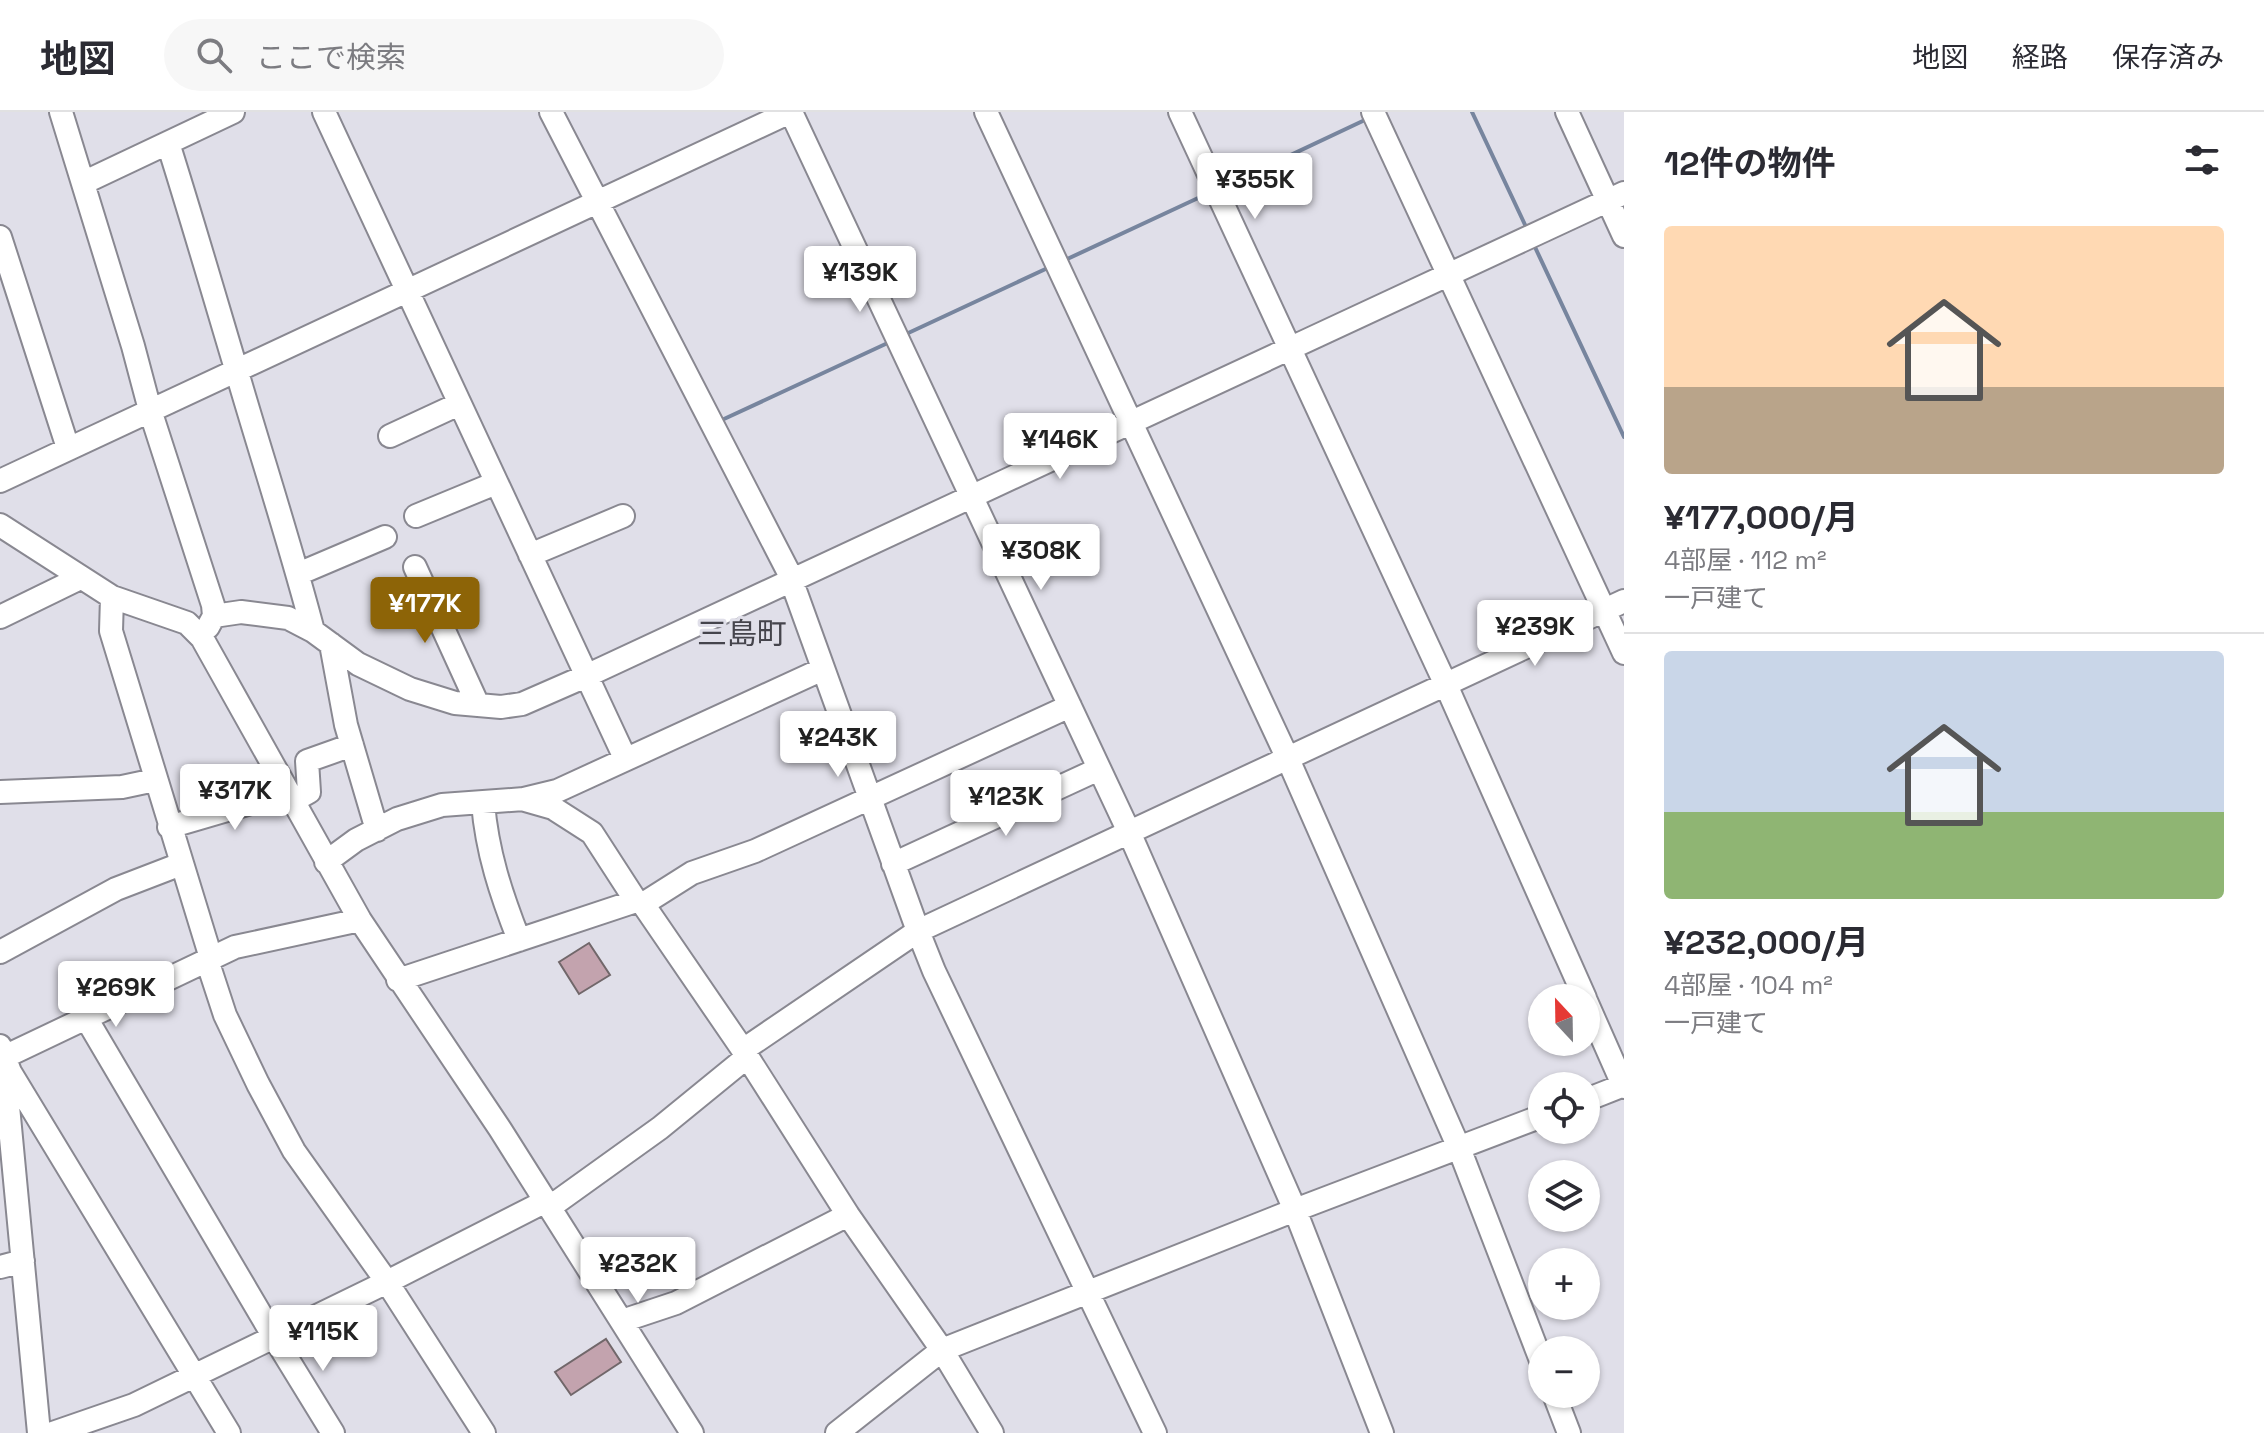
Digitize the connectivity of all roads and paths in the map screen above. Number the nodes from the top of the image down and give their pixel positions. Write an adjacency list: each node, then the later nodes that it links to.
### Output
1 (61, 112): 11 (street)
2 (324, 112): 17 (street)
3 (551, 112): 13 (street)
4 (791, 112): 13 (street); 27 (street)
5 (986, 112): 22 (street)
6 (1180, 112): 18 (street)
7 (1373, 112): 16 (street)
8 (1567, 112): 12 (street)
9 (222, 114): 10 (street)
10 (168, 143): 11 (street); 19 (street)
11 (83, 183): 21 (street)
12 (1616, 196): 14 (street); 16 (street)
13 (598, 202): 17 (street); 36 (street)
14 (1624, 236)
15 (1, 246): 24 (street)
16 (1448, 274): 18 (street); 38 (street)
17 (407, 290): 19 (street); 20 (street)
18 (1289, 348): 22 (street); 46 (street)
19 (236, 370): 21 (street); 34 (street)
20 (459, 404): 23 (street); 26 (street)
21 (150, 410): 24 (street); 39 (street)
22 (1130, 423): 27 (street); 51 (street)
23 (390, 436)
24 (68, 448): 25 (street)
25 (0, 481)
26 (496, 483): 28 (street); 32 (street)
27 (971, 497): 36 (street); 48 (street)
28 (416, 516)
29 (623, 516): 32 (street)
30 (0, 525): 35 (street)
31 (385, 537): 34 (street)
32 (530, 555): 45 (street)
33 (415, 567): 47 (street)
34 (298, 574): 41 (street)
35 (80, 578): 37 (street); 40 (street)
36 (791, 580): 44 (street); 45 (street)
37 (112, 597): 42 (street); 53 (street)
38 (1614, 605): 43 (street); 46 (street)
39 (214, 616): 41 (street); 42 (street)
40 (0, 617)
41 (322, 637): 47 (street); 49 (street)
42 (202, 638): 55 (street)
43 (1624, 653)
44 (823, 669): 50 (street); 57 (street)
45 (586, 676): 47 (street); 50 (street)
46 (1446, 685): 51 (street); 72 (street)
47 (478, 705)
48 (1070, 706): 52 (street); 57 (street)
49 (352, 745): 55 (street); 60 (street)
50 (625, 758): 56 (street)
51 (1288, 759): 61 (street); 80 (street)
52 (1099, 769): 61 (street); 64 (street)
53 (155, 780): 54 (street); 59 (street)
54 (0, 792)
55 (290, 797): 59 (street); 62 (street)
56 (524, 799): 58 (street); 65 (street)
57 (870, 799): 64 (street); 65 (street)
58 (483, 803): 60 (street); 68 (street)
59 (169, 827): 63 (street)
60 (377, 830): 62 (street)
61 (1129, 832): 67 (street); 82 (street)
62 (326, 862): 66 (street)
63 (181, 864): 69 (street); 70 (street)
64 (893, 864): 67 (street)
65 (640, 902): 68 (street); 75 (street)
66 (360, 920): 70 (street); 71 (street)
67 (918, 931): 75 (street); 87 (street)
68 (519, 940): 71 (street)
69 (0, 952)
70 (209, 959): 73 (street); 86 (street)
71 (398, 980): 81 (street)
72 (1578, 984)
73 (86, 1018): 76 (street); 90 (street)
74 (1600, 1033): 77 (street)
75 (745, 1054): 81 (street); 83 (street)
76 (4, 1059): 84 (street); 92 (street)
77 (1624, 1086): 78 (street)
78 (1600, 1095)
79 (1528, 1121): 80 (street)
80 (1459, 1148): 82 (street); 89 (street)
81 (548, 1204): 86 (street); 88 (street)
82 (1295, 1210): 87 (street); 103 (street)
83 (848, 1215): 88 (street); 91 (street)
84 (23, 1261): 85 (street); 94 (street)
85 (0, 1267)
86 (387, 1282): 90 (street); 98 (street)
87 (1089, 1292): 91 (street); 102 (street)
88 (622, 1321): 99 (street)
89 (1532, 1336)
90 (274, 1337): 92 (street); 97 (street)
91 (942, 1350): 100 (street); 101 (street)
92 (194, 1376): 95 (street); 96 (street)
93 (1559, 1408): 104 (street)
94 (39, 1433)
95 (53, 1433)
96 (229, 1433)
97 (333, 1433)
98 (484, 1433)
99 (692, 1433)
100 (837, 1433)
101 (992, 1433)
102 (1155, 1433)
103 (1382, 1433)
104 (1569, 1433)

